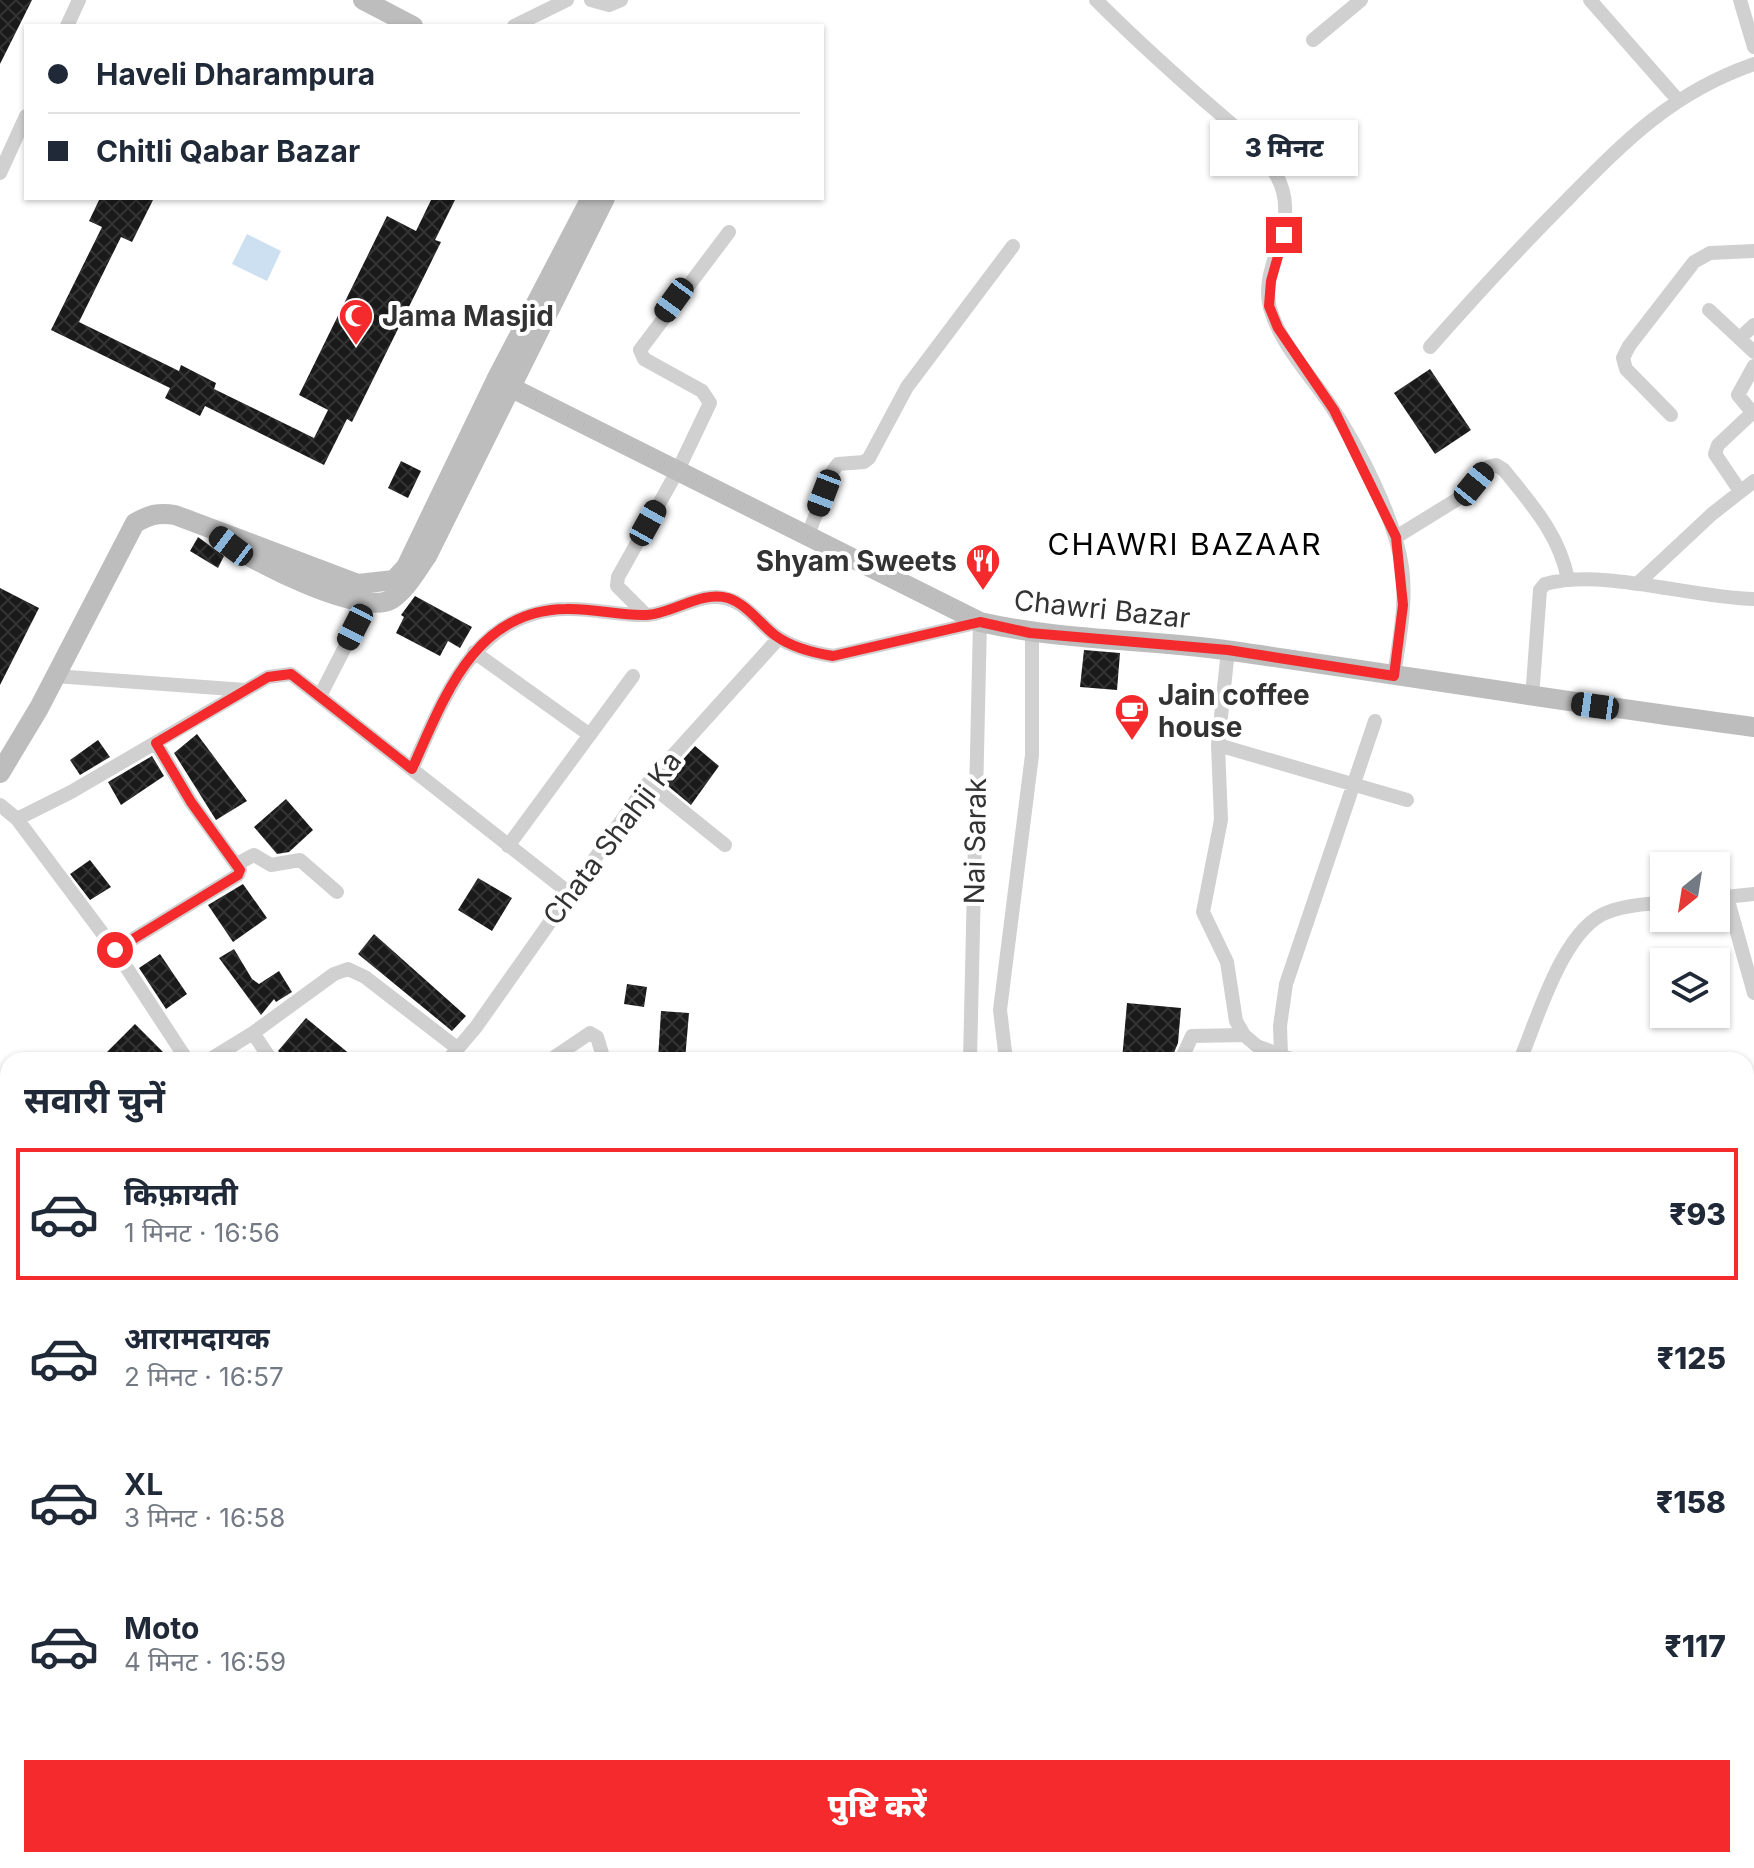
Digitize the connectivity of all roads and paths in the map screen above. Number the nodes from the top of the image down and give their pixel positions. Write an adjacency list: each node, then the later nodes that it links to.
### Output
1 (79, 0): 11 (street)
2 (363, 0): 10 (street)
3 (567, 0): 13 (street)
4 (591, 0): 5 (street)
5 (621, 0)
6 (1096, 0): 41 (street)
7 (1361, 0): 14 (street)
8 (1590, 0): 17 (street)
9 (1740, 0): 15 (street)
10 (387, 5): 12 (street)
11 (68, 24)
12 (411, 24)
13 (518, 24)
14 (1313, 40)
15 (1754, 47)
16 (1754, 64): 17 (street)
17 (1677, 99): 30 (street)
18 (24, 121): 20 (street)
19 (0, 134): 20 (street)
20 (15, 141): 21 (street)
21 (0, 173)
22 (590, 200): 33 (street)
23 (604, 200): 33 (street)
24 (729, 232): 36 (street)
25 (1013, 246): 40 (street)
26 (1754, 251): 35 (street)
27 (1709, 310): 29 (street)
28 (1754, 325): 29 (street)
29 (1740, 338): 31 (street)
30 (1430, 347)
31 (1754, 352)
32 (1754, 366): 34 (street)
33 (503, 383): 36 (street, Chawri Bazar); 39 (street); 45 (street)
34 (1753, 411): 38 (street)
35 (1671, 415)
36 (678, 470): 40 (street, Chawri Bazar); 46 (street)
37 (1754, 481): 38 (street)
38 (1740, 491): 43 (street)
39 (210, 530): 45 (street); 52 (street)
40 (808, 535): 47 (street, Chawri Bazar)
41 (1396, 537): 42 (street); 54 (street)
42 (1568, 580): 43 (street); 57 (street)
43 (1637, 584): 44 (street)
44 (1754, 599)
45 (367, 604): 56 (street)
46 (646, 615): 49 (street); 51 (street)
47 (980, 622): 48 (street, Chawri Bazar); 49 (street); 90 (street, Nai Sarak)
48 (1032, 633): 50 (street, Chawri Bazar); 91 (street)
49 (779, 638): 65 (street, Chata Shahji Ka)
50 (1228, 650): 54 (street, Chawri Bazar); 62 (street)
51 (474, 652): 60 (street); 63 (street)
52 (55, 676): 55 (street); 64 (street)
53 (633, 676): 60 (street)
54 (1394, 676): 57 (street, Chawri Bazar)
55 (245, 690): 56 (street); 61 (street)
56 (320, 696): 63 (street)
57 (1532, 698): 59 (street, Chawri Bazar)
58 (1375, 721): 66 (street)
59 (1754, 727)
60 (590, 735): 71 (street)
61 (156, 743): 69 (street); 72 (street)
62 (1218, 745): 66 (street); 82 (street)
63 (412, 769): 71 (street)
64 (0, 773)
65 (648, 783): 70 (street); 74 (street, Chata Shahji Ka)
66 (1355, 784): 67 (street); 94 (street)
67 (1407, 800)
68 (0, 805): 69 (street)
69 (17, 819): 79 (street)
70 (725, 845)
71 (508, 846): 74 (street)
72 (237, 864): 73 (street); 79 (street)
73 (337, 892)
74 (568, 892): 87 (street, Chata Shahji Ka)
75 (1754, 894): 76 (street)
76 (1730, 897)
77 (1650, 905): 95 (street)
78 (1730, 924): 80 (street)
79 (115, 950): 83 (street)
80 (1754, 993)
81 (253, 1033): 84 (street); 85 (street); 86 (street)
82 (1244, 1035): 92 (street); 93 (street)
83 (182, 1052)
84 (222, 1052)
85 (266, 1052)
86 (450, 1052)
87 (454, 1052)
88 (561, 1052): 89 (street)
89 (601, 1052)
90 (970, 1052)
91 (1005, 1052)
92 (1185, 1052)
93 (1274, 1052)
94 (1287, 1052)
95 (1523, 1052)

